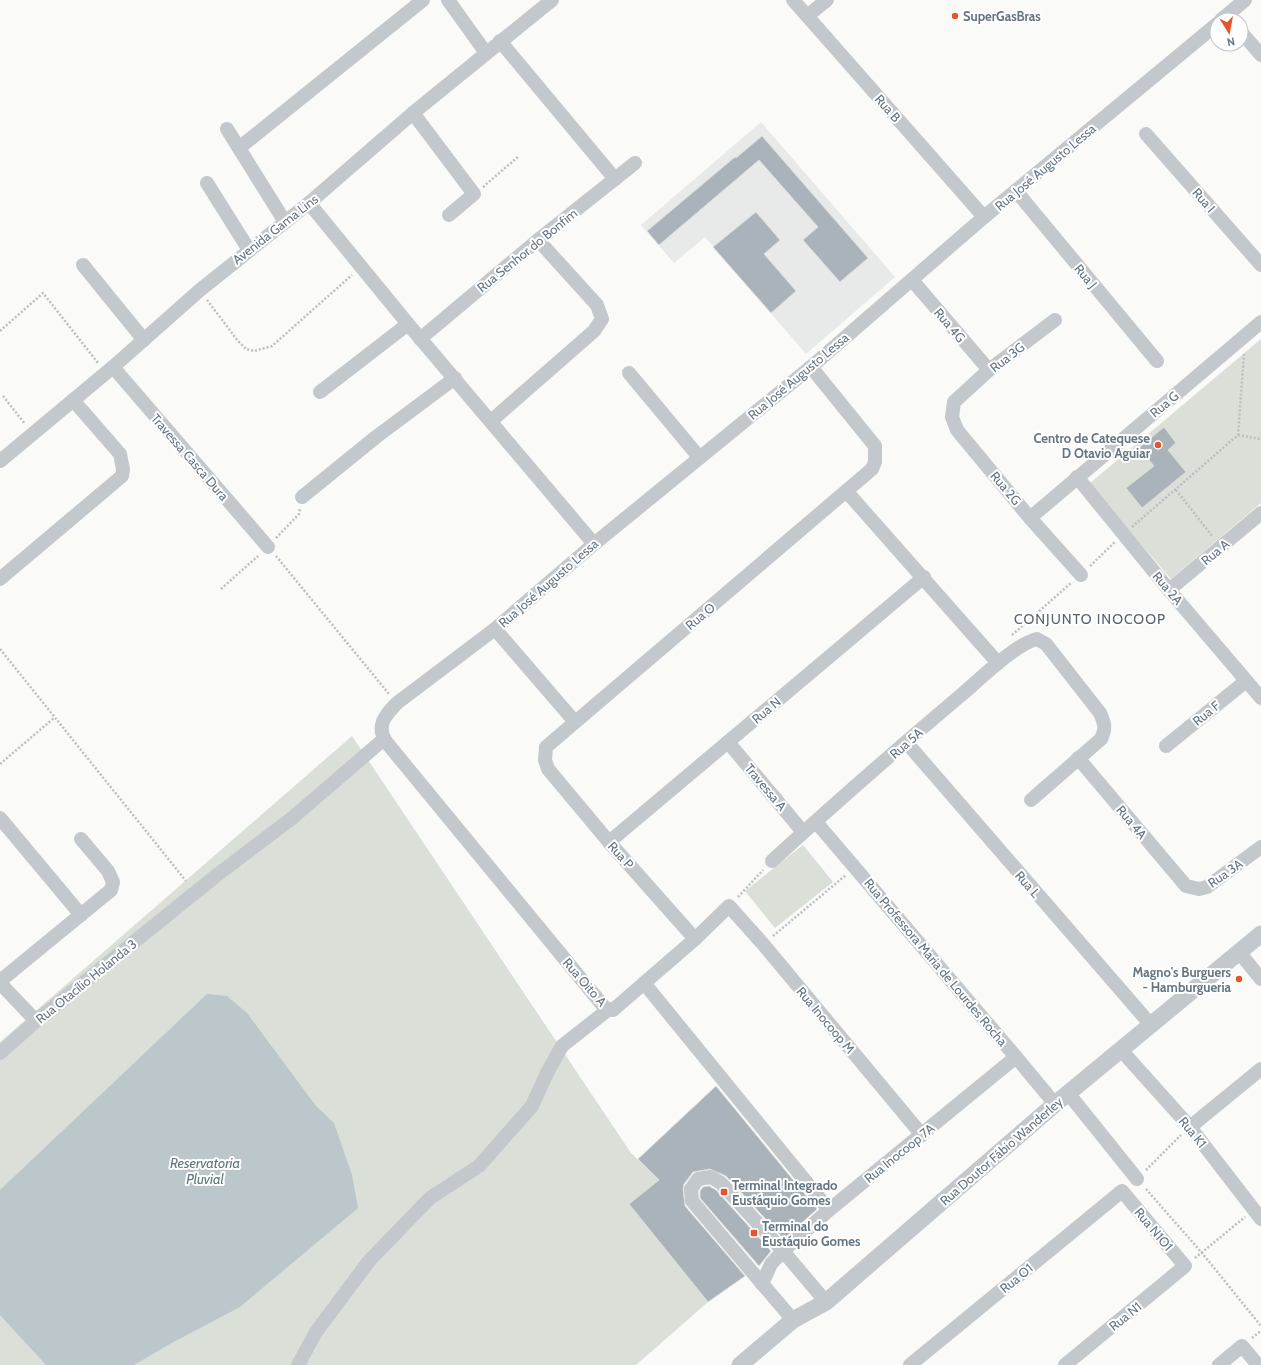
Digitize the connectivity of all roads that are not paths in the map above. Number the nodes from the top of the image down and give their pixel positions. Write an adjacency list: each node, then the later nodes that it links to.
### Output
1 (423, 0): 17 (street)
2 (448, 0): 12 (street)
3 (552, 0): 10 (street, Avenida Gama Lins)
4 (793, 0): 8 (street, Rua B)
5 (827, 0): 8 (street)
6 (1245, 0): 7 (street, Rua José Augusto Lessa)
7 (1232, 12)
8 (807, 16): 24 (street, Rua B)
9 (1209, 32): 21 (street, Rua José Augusto Lessa)
10 (500, 41): 12 (street, Avenida Gama Lins); 19 (street)
11 (1249, 41): 13 (street)
12 (486, 53): 14 (street, Avenida Gama Lins)
13 (1261, 55)
14 (413, 113): 22 (street, Avenida Gama Lins); 23 (street)
15 (227, 129): 17 (street)
16 (1146, 134): 29 (street, Rua I)
17 (239, 148): 25 (street)
18 (634, 162): 19 (street, Rua Senhor do Bonfim)
19 (615, 178): 26 (street, Rua Senhor do Bonfim)
20 (207, 183): 27 (street)
21 (1016, 191): 24 (street, Rua José Augusto Lessa); 36 (street, Rua J)
22 (309, 203): 25 (street, Avenida Gama Lins); 33 (street)
23 (449, 215)
24 (984, 217): 30 (street, Rua José Augusto Lessa)
25 (285, 222): 27 (street, Avenida Gama Lins)
26 (538, 240): 34 (street, Rua Senhor do Bonfim); 45 (street)
27 (249, 250): 35 (street, Avenida Gama Lins)
28 (83, 265): 35 (street)
29 (1261, 265)
30 (912, 280): 37 (street, Rua José Augusto Lessa); 39 (street, Rua 4G)
31 (1055, 320): 39 (street, Rua 3G)
32 (1261, 322): 48 (street, Rua G)
33 (408, 324): 34 (street); 42 (street)
34 (420, 339): 41 (street)
35 (144, 340): 38 (street, Avenida Gama Lins)
36 (1157, 361)
37 (811, 367): 46 (street, Rua José Augusto Lessa); 49 (street, Rua O)
38 (109, 370): 44 (street, Avenida Gama Lins); 54 (street, Travessa Casca Dura)
39 (989, 370): 43 (street, Rua 3G)
40 (629, 373): 46 (street)
41 (455, 378): 45 (street); 50 (street)
42 (320, 392)
43 (960, 395): 52 (street, Rua 2G)
44 (74, 400): 47 (street, Avenida Gama Lins); 57 (street)
45 (491, 421): 53 (street)
46 (699, 457): 53 (street, Rua José Augusto Lessa)
47 (0, 461)
48 (1077, 477): 52 (street, Rua G); 58 (street, Rua 2A)
49 (847, 492): 56 (street); 63 (street, Rua O)
50 (302, 498)
51 (1261, 513): 58 (street, Rua A)
52 (1030, 518): 55 (street, Rua 2G)
53 (594, 544): 59 (street, Rua José Augusto Lessa)
54 (268, 547)
55 (1081, 575)
56 (924, 577): 60 (street); 65 (street, Rua N)
57 (0, 579)
58 (1169, 590): 61 (street, Rua 2A)
59 (495, 629): 63 (street); 64 (street, Rua José Augusto Lessa)
60 (998, 663): 66 (street, Rua 5A); 68 (street, Rua 5A)
61 (1246, 681): 62 (street, Rua 2A); 67 (street, Rua F)
62 (1261, 698)
63 (574, 722): 69 (street, Rua O)
64 (382, 734): 86 (street, Rua Oito A); 87 (street, Rua Otacílio Holanda 3)
65 (728, 742): 73 (street, Travessa A); 75 (street, Rua N)
66 (906, 742): 72 (street, Rua 5A); 88 (street, Rua L)
67 (1166, 746)
68 (1078, 758): 70 (street); 78 (street, Rua 4A)
69 (548, 769): 75 (street, Rua P)
70 (1031, 800)
71 (0, 818): 79 (street)
72 (816, 822): 73 (street, Rua 5A); 91 (street, Rua Professora Maria de Lourdes Rocha)
73 (803, 832): 77 (street, Rua 5A)
74 (81, 839): 79 (street)
75 (609, 842): 81 (street, Rua P)
76 (1259, 854): 78 (street, Rua 3A)
77 (772, 861)
78 (1186, 886)
79 (81, 915): 84 (street)
80 (1261, 934): 82 (street, Rua Doutor Fábio Wanderley)
81 (695, 939): 85 (street, Rua Oito A); 96 (street, Rua Inocoop M)
82 (1239, 952): 83 (street); 88 (street, Rua Doutor Fábio Wanderley)
83 (1261, 979)
84 (0, 982): 87 (street)
85 (644, 983): 86 (street, Rua Oito A); 99 (street)
86 (609, 1010): 107 (street)
87 (36, 1021): 90 (street, Rua Otacílio Holanda 3)
88 (1151, 1025): 89 (street, Rua Doutor Fábio Wanderley)
89 (1121, 1050): 93 (street, Rua Doutor Fábio Wanderley); 95 (street, Rua K1)
90 (0, 1053)
91 (1016, 1057): 94 (street, Rua Professora Maria de Lourdes Rocha); 96 (street, Rua Inocoop 7A)
92 (1261, 1069): 95 (street)
93 (1068, 1093): 94 (street, Rua Doutor Fábio Wanderley); 97 (street)
94 (1055, 1104): 104 (street, Rua Doutor Fábio Wanderley)
95 (1190, 1127): 100 (street, Rua K1)
96 (922, 1135): 99 (street, Rua Inocoop 7A)
97 (1137, 1179)
98 (1122, 1191): 102 (street, Rua N1O1); 108 (street, Rua O1)
99 (830, 1210): 101 (street, Rua Inocoop 7A)
100 (1259, 1211)
101 (783, 1251): 103 (street, Rua Inocoop 7A); 103 (street); 104 (street)
102 (1185, 1266): 109 (street, Rua N1)
103 (762, 1284): 105 (street)
104 (826, 1302): 105 (street, Rua Doutor Fábio Wanderley)
105 (793, 1320): 106 (street, Rua Doutor Fábio Wanderley)
106 (746, 1363)
107 (298, 1365)
108 (910, 1365)
109 (1065, 1365)
110 (1219, 1365): 111 (street)
111 (1258, 1365)

